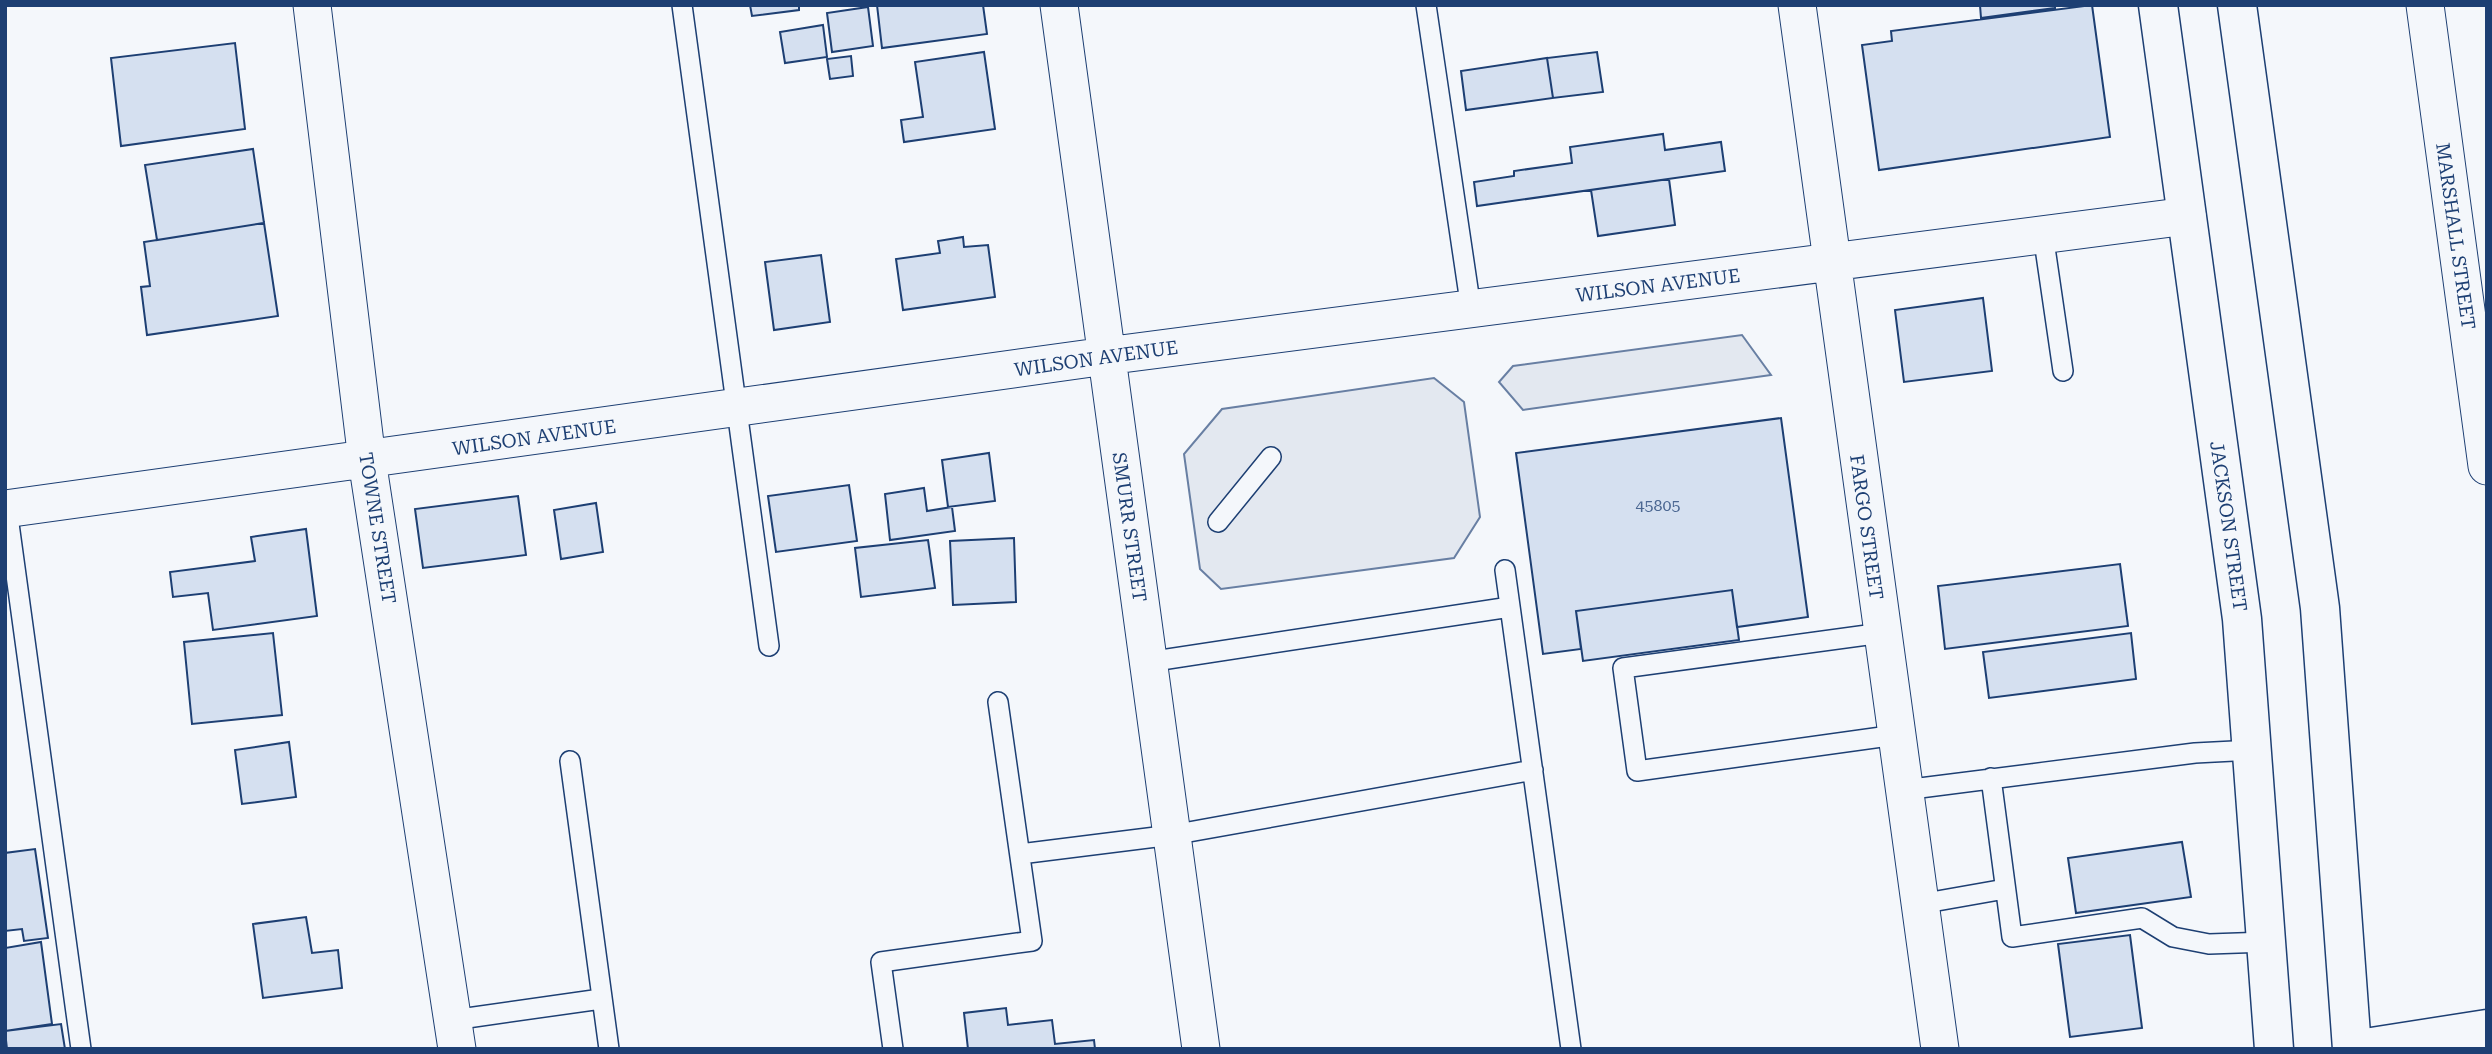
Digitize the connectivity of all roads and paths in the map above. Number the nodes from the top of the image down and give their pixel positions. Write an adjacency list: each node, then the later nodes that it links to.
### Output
1 (312, 5): 17 (street, TOWNE STREET)
2 (682, 5): 15 (lane)
3 (1059, 5): 13 (street, SMURR STREET)
4 (1426, 5): 12 (lane)
5 (1797, 5): 11 (street, FARGO STREET)
6 (2158, 5): 9 (main road, JACKSON STREET)
7 (2237, 5): 48 (main road)
8 (2425, 5): 18 (street, MARSHALL STREET)
9 (2187, 216): 10 (street, WILSON AVENUE); 28 (main road, JACKSON STREET)
10 (2043, 234): 11 (street, WILSON AVENUE); 14 (lane)
11 (1830, 263): 12 (street, WILSON AVENUE); 23 (street, FARGO STREET)
12 (1471, 309): 13 (street, WILSON AVENUE)
13 (1106, 356): 15 (street, WILSON AVENUE); 25 (street, SMURR STREET)
14 (2063, 371)
15 (737, 408): 17 (street, WILSON AVENUE); 24 (lane)
16 (1271, 457): 20 (lane)
17 (367, 460): 19 (street, WILSON AVENUE); 40 (street, TOWNE STREET)
18 (2487, 466)
19 (6, 504): 41 (lane)
20 (1218, 522)
21 (1505, 570): 22 (lane)
22 (1510, 607): 25 (lane); 30 (lane)
23 (1882, 633): 27 (street, FARGO STREET); 27 (lane)
24 (769, 646)
25 (1148, 662): 33 (street, SMURR STREET)
26 (999, 702): 34 (lane)
27 (1896, 735): 32 (street, FARGO STREET)
28 (2253, 750): 31 (lane); 37 (main road, JACKSON STREET)
29 (570, 761): 38 (lane)
30 (1533, 770): 33 (lane); 45 (lane)
31 (1991, 778): 32 (lane); 35 (lane)
32 (1904, 790): 36 (street, FARGO STREET)
33 (1172, 835): 34 (lane); 44 (street, SMURR STREET)
34 (1020, 854): 43 (lane)
35 (2005, 889): 36 (lane); 37 (lane)
36 (1920, 904): 46 (street, FARGO STREET)
37 (2267, 942): 47 (main road, JACKSON STREET)
38 (601, 999): 40 (lane); 42 (lane)
39 (2487, 1030): 49 (main road)
40 (455, 1034)
41 (81, 1049)
42 (608, 1049)
43 (893, 1049)
44 (1201, 1049)
45 (1571, 1049)
46 (1940, 1049)
47 (2274, 1049)
48 (2352, 1049)
49 (2359, 1049)

